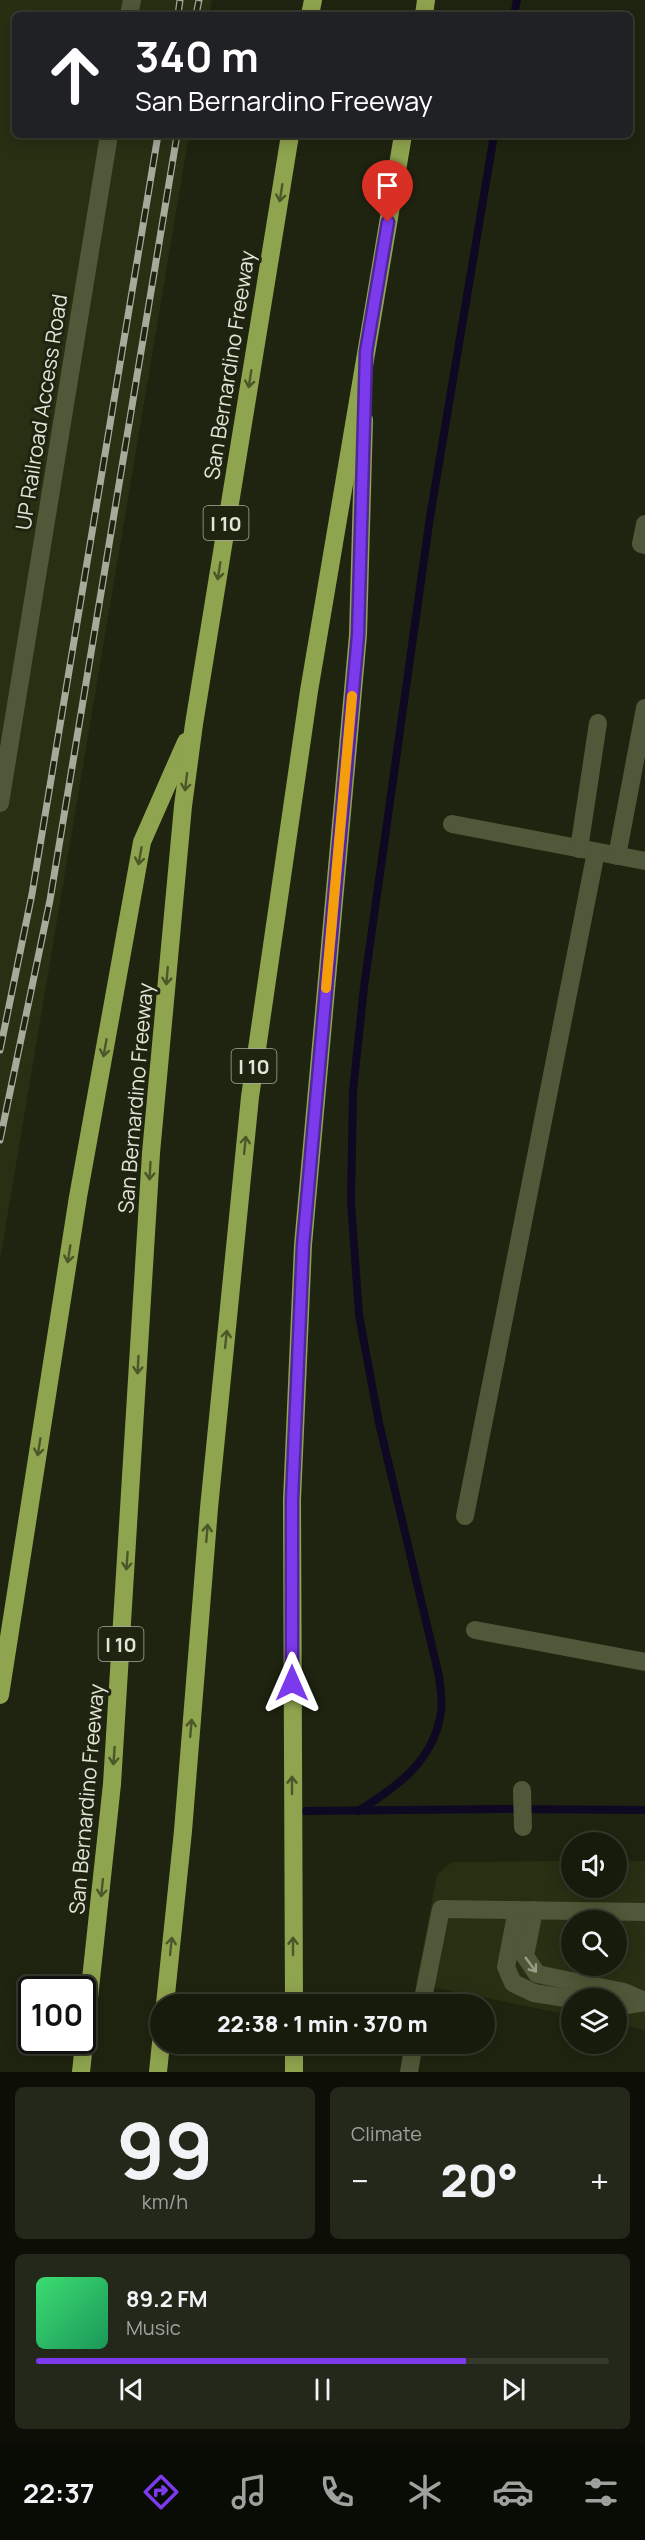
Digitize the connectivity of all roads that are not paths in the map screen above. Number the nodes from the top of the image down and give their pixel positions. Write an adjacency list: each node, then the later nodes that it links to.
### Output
1 (109, 138): 10 (street, UP Railroad Access Road)
2 (290, 138): 9 (highway, San Bernardino Freeway / I 10, one-way to 9)
3 (402, 138): 4 (highway, I 10)
4 (366, 352): 23 (highway, I 10, one-way to 4); 24 (highway, one-way to 4)
5 (645, 524): 6 (street)
6 (645, 545)
7 (645, 708): 13 (street)
8 (598, 723): 12 (street)
9 (194, 724): 18 (highway, one-way to 18); 32 (highway, San Bernardino Freeway / I 10, one-way to 32)
10 (0, 803)
11 (452, 824): 12 (street)
12 (588, 850): 13 (street); 15 (street)
13 (618, 856): 14 (street)
14 (645, 861)
15 (465, 1516)
16 (475, 1630): 17 (street)
17 (645, 1662)
18 (0, 1695)
19 (522, 1790): 20 (street)
20 (523, 1827)
21 (525, 1910): 22 (street); 25 (street); 26 (street); 27 (street, one-way to 27)
22 (645, 1912)
23 (166, 1994)
24 (294, 1994)
25 (424, 1994)
26 (561, 1997)
27 (645, 2002): 28 (street)
28 (627, 2005)
29 (160, 2054): 33 (highway)
30 (294, 2054): 34 (highway)
31 (412, 2054): 35 (street)
32 (81, 2072)
33 (158, 2072)
34 (294, 2072)
35 (409, 2072)

